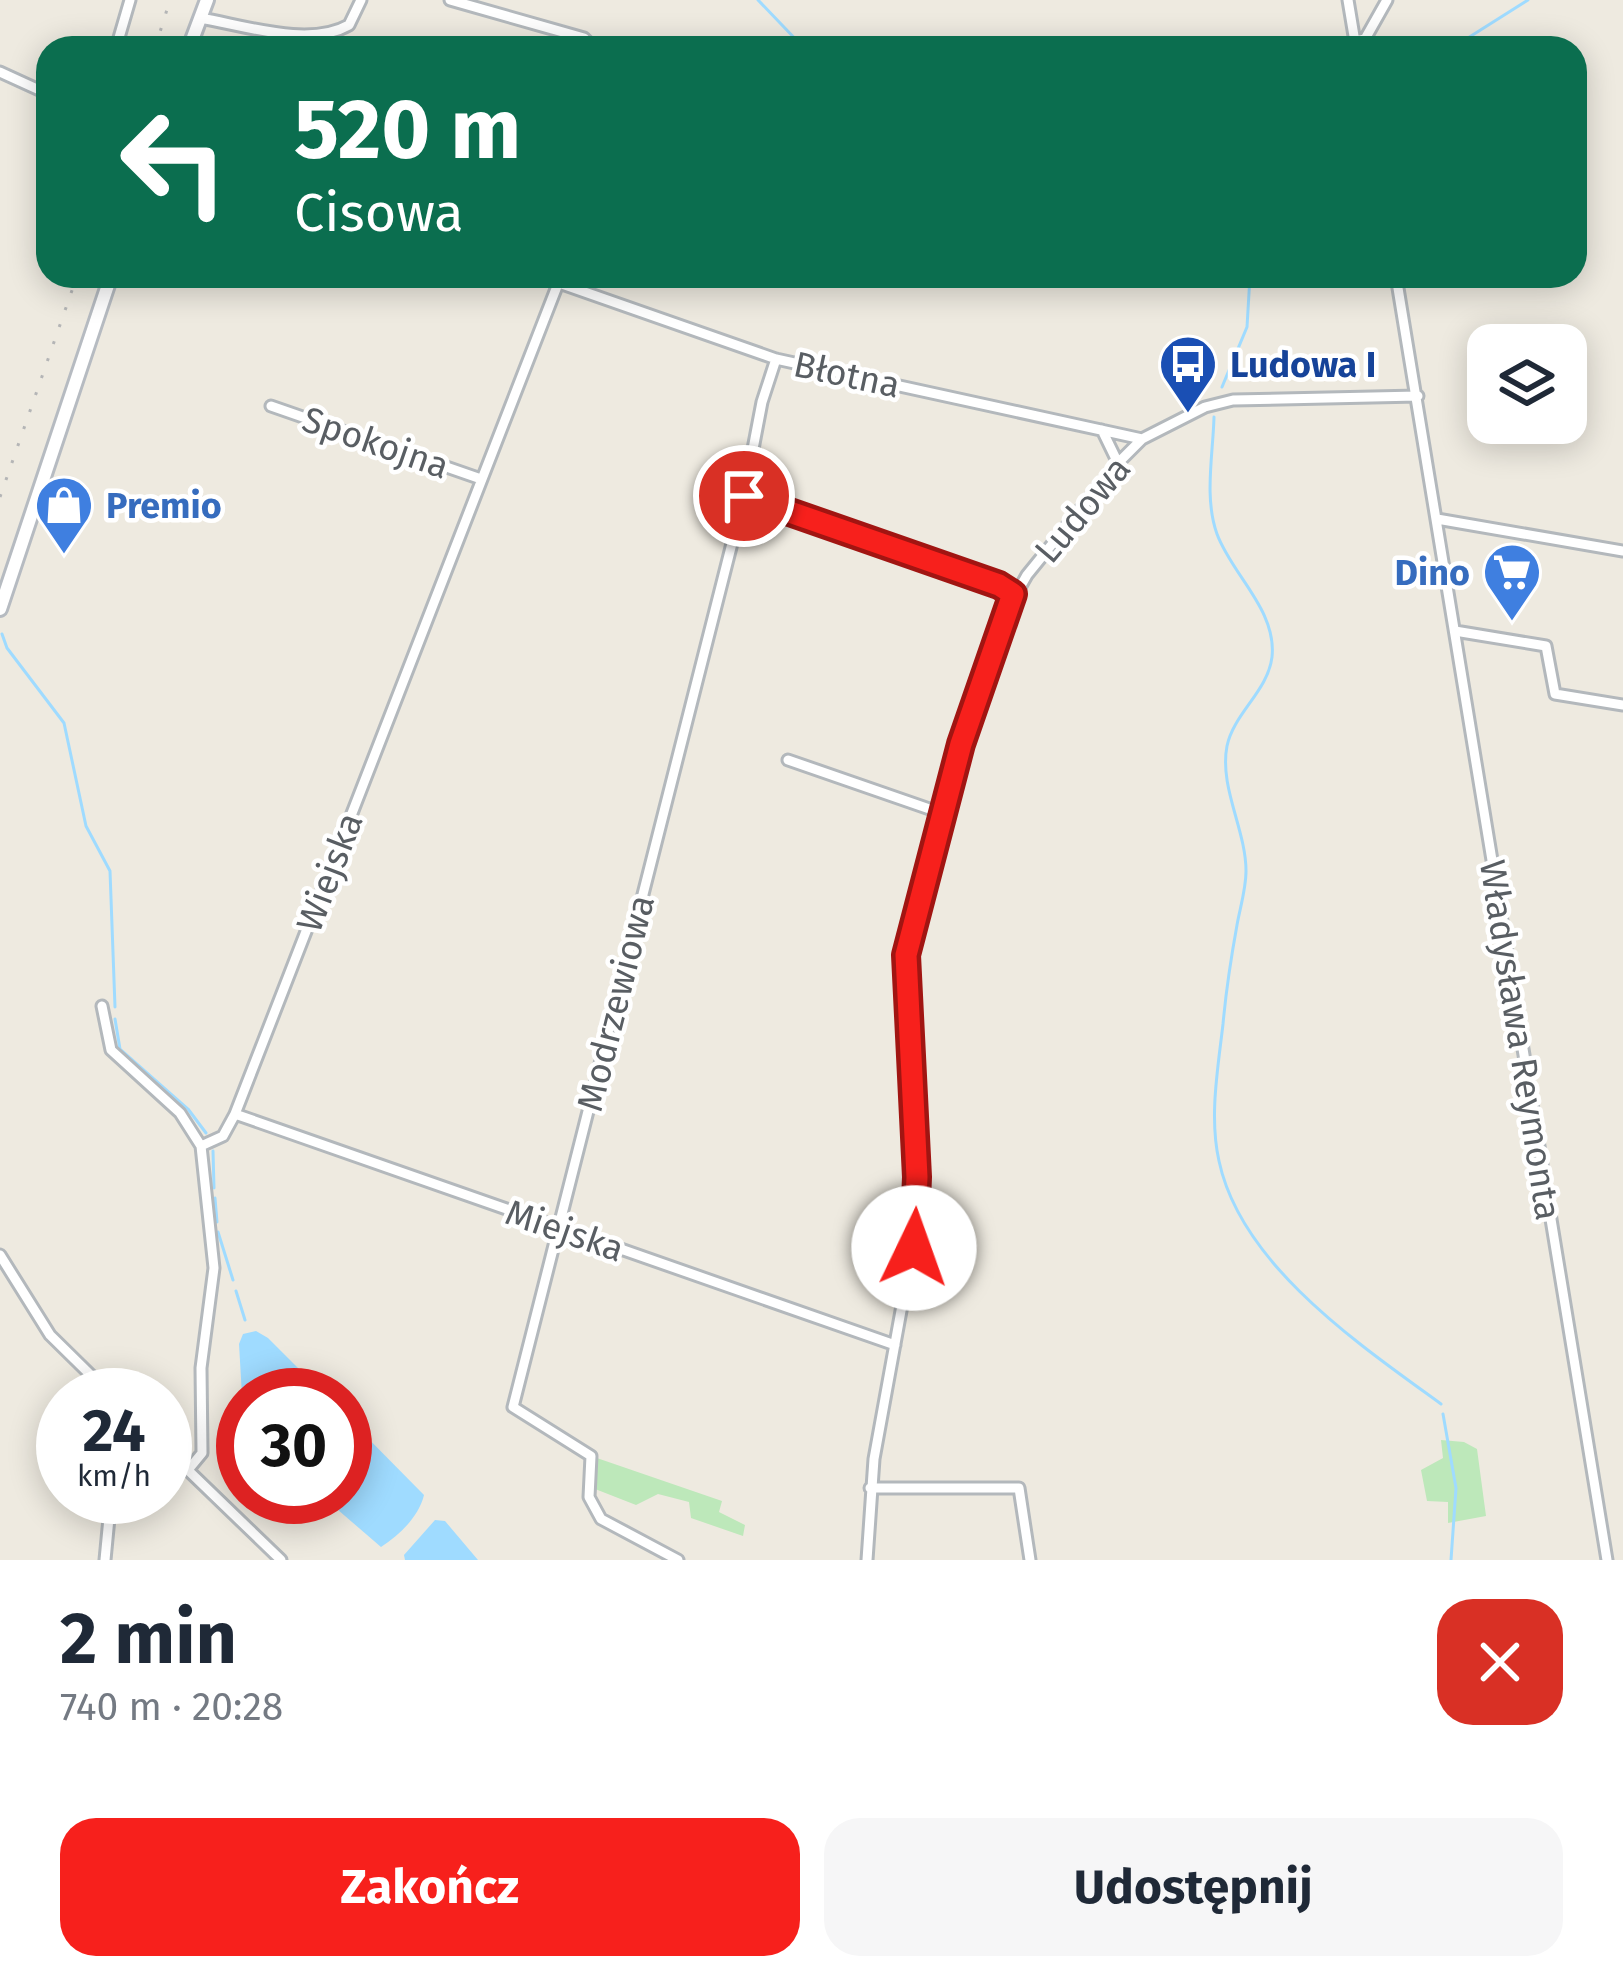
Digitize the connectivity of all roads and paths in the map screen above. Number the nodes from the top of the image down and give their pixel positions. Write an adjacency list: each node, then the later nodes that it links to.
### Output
1 (130, 0): 8 (street)
2 (206, 0): 7 (main road)
3 (362, 0): 7 (street)
4 (450, 0): 10 (street)
5 (1348, 0): 11 (street)
6 (1387, 0): 12 (street)
7 (200, 18): 9 (main road)
8 (120, 36)
9 (193, 36)
10 (577, 36)
11 (1354, 36)
12 (1367, 36)
13 (0, 72): 14 (street)
14 (36, 88)
15 (107, 288): 30 (main road)
16 (556, 288): 25 (street, Wiejska)
17 (584, 288): 19 (street, Błotna)
18 (1398, 288): 20 (street, Władysława Reymonta)
19 (776, 359): 22 (street, Błotna); 26 (street, Modrzewiowa)
20 (1418, 396): 23 (street, Ludowa); 27 (street, Władysława Reymonta)
21 (271, 406): 25 (street, Spokojna)
22 (1102, 430): 23 (street, Błotna); 24 (street)
23 (1142, 439): 24 (street, Ludowa)
24 (1118, 463): 29 (street, Ludowa)
25 (481, 478): 36 (street, Wiejska)
26 (744, 496): 29 (street); 38 (street, Modrzewiowa)
27 (1437, 519): 28 (street); 31 (street, Władysława Reymonta)
28 (1623, 550)
29 (1013, 594): 34 (street, Ludowa)
30 (0, 610)
31 (1455, 631): 32 (street); 51 (street, Władysława Reymonta)
32 (1623, 705)
33 (788, 760): 34 (street)
34 (941, 813): 40 (street, Ludowa)
35 (102, 1006): 37 (street)
36 (235, 1114): 37 (street, Wiejska); 38 (street, Miejska)
37 (201, 1146): 42 (street)
38 (558, 1229): 40 (street, Miejska); 48 (street, Modrzewiowa)
39 (0, 1255): 41 (street)
40 (895, 1345): 44 (street, Ludowa)
41 (84, 1368)
42 (192, 1466)
43 (192, 1475): 47 (street)
44 (870, 1488): 49 (street, Ludowa); 50 (street)
45 (108, 1524): 46 (street)
46 (105, 1560)
47 (281, 1560)
48 (678, 1560)
49 (867, 1560)
50 (1030, 1560)
51 (1607, 1560)

